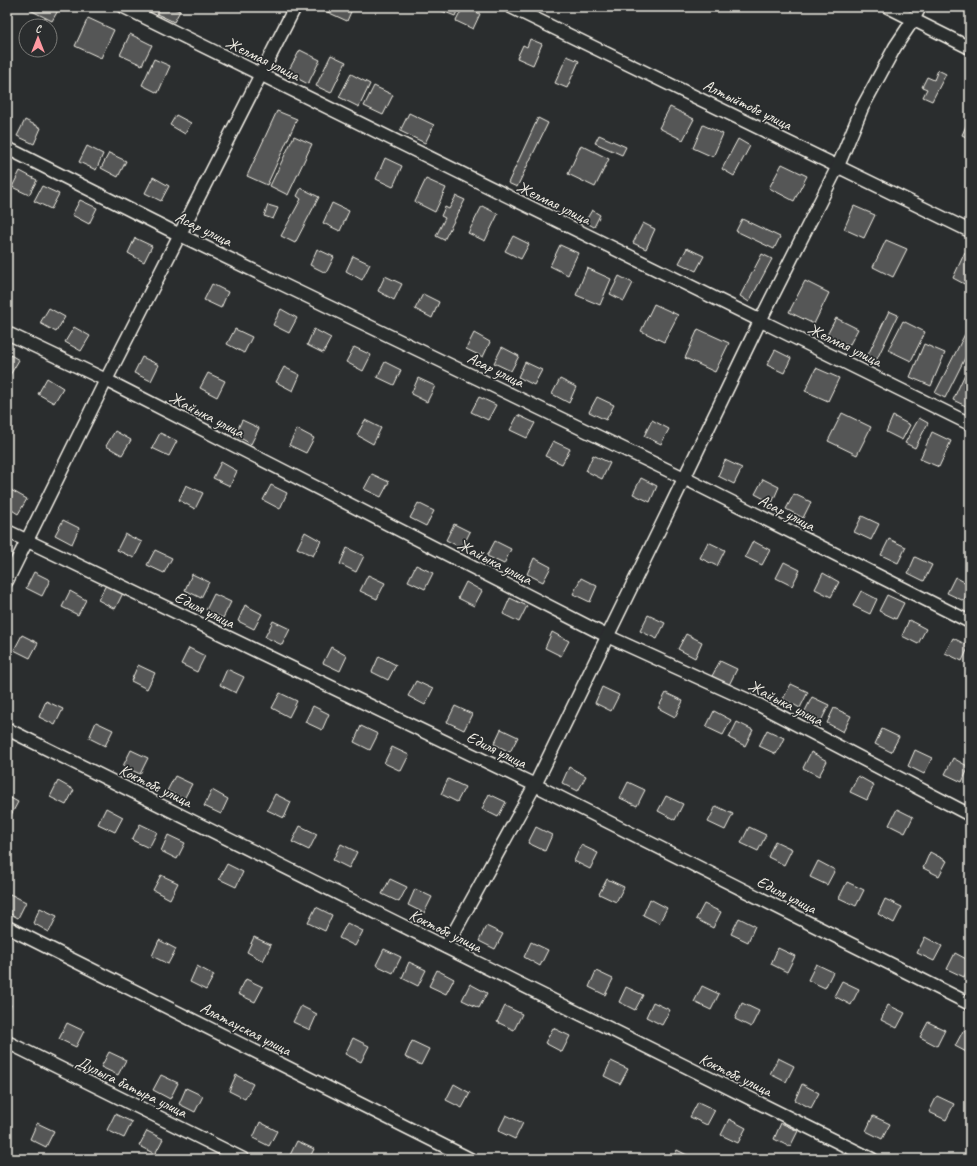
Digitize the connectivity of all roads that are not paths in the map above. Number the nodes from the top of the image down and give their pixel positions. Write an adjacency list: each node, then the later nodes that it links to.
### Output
1 (124, 7): 8 (street, Желмая улица)
2 (295, 7): 8 (street)
3 (511, 7): 10 (street, Алтыйтобе улица)
4 (888, 7): 6 (street)
5 (920, 7): 6 (street)
6 (913, 20): 7 (street); 10 (street)
7 (970, 48)
8 (261, 75): 12 (street); 13 (street, Желмая улица)
9 (7, 148): 12 (street, Асар улица)
10 (838, 166): 11 (street, Алтыйтобе улица); 13 (street)
11 (970, 231)
12 (180, 234): 15 (street); 17 (street, Асар улица)
13 (760, 321): 16 (street, Желмая улица); 17 (street)
14 (7, 333): 15 (street, Жайыка улица)
15 (106, 380): 19 (street); 22 (street, Жайыка улица)
16 (970, 424)
17 (684, 478): 21 (street, Асар улица); 22 (street)
18 (7, 531): 19 (street, Едиля улица)
19 (26, 540): 20 (street); 24 (street, Едиля улица)
20 (7, 581)
21 (970, 622)
22 (607, 636): 24 (street); 25 (street, Жайыка улица)
23 (7, 729): 27 (street, Коктобе улица)
24 (535, 785): 27 (street); 28 (street, Едиля улица)
25 (970, 815)
26 (7, 927): 31 (street, Алатауская улица)
27 (446, 947): 32 (street, Коктобе улица)
28 (970, 1004)
29 (7, 1042): 30 (street, Дулыга батыра улица)
30 (243, 1159)
31 (470, 1159)
32 (872, 1159)

